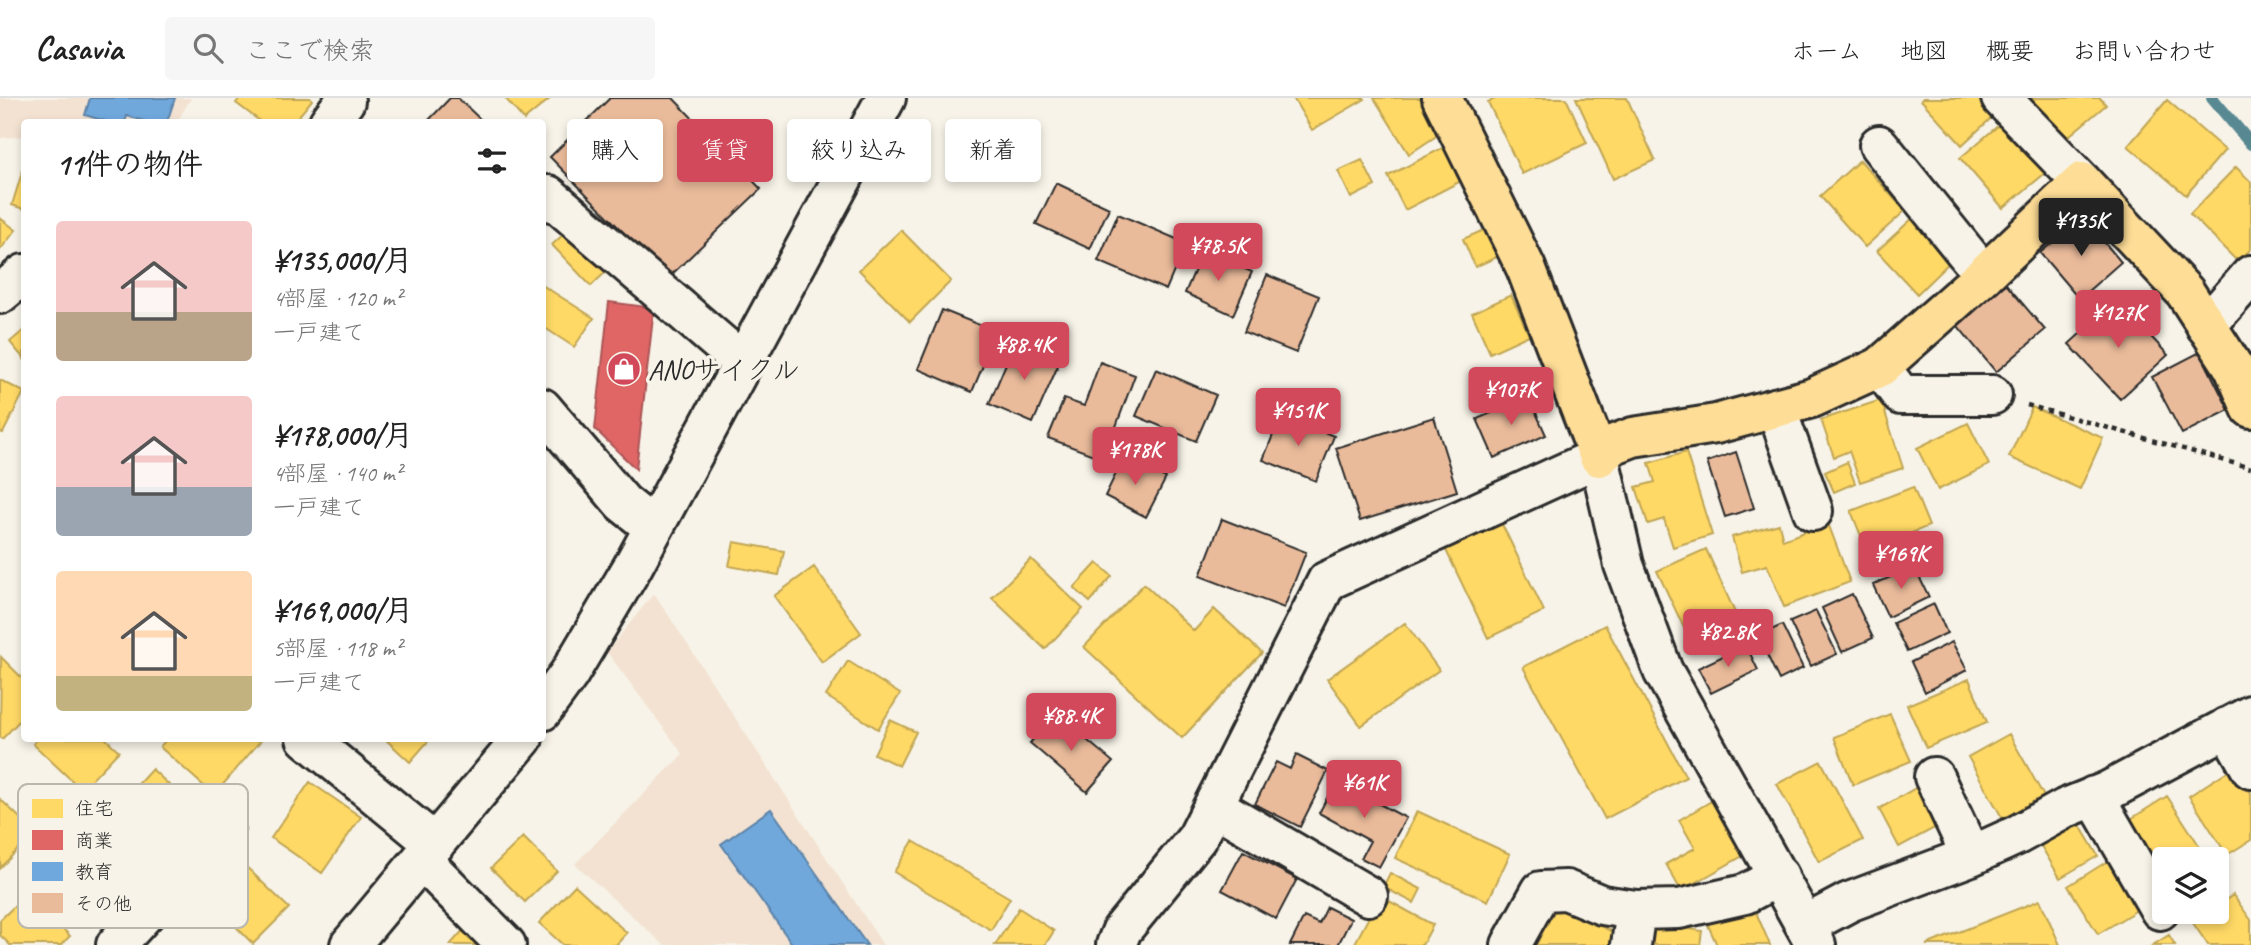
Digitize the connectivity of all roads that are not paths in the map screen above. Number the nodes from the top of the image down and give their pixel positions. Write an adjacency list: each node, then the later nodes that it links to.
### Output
1 (886, 98): 12 (street)
2 (1442, 98): 18 (main road)
3 (2001, 98): 5 (street)
4 (1879, 145): 7 (street)
5 (2082, 182): 7 (main road); 11 (main road)
6 (546, 197): 12 (street)
7 (1984, 275): 13 (main road)
8 (2251, 275): 11 (street)
9 (21, 277): 10 (street)
10 (0, 295)
11 (2206, 326): 16 (main road)
12 (742, 362): 20 (street)
13 (1880, 367): 14 (street); 15 (main road)
14 (1992, 395)
15 (1776, 408): 18 (main road); 19 (street)
16 (2251, 408)
17 (546, 413): 20 (street)
18 (1599, 457): 28 (street); 31 (street)
19 (1813, 511)
20 (653, 527): 21 (street)
21 (546, 706)
22 (2239, 721): 25 (street); 27 (street)
23 (310, 742): 29 (street)
24 (520, 742): 29 (street)
25 (2251, 769)
26 (1934, 777): 30 (street)
27 (2094, 796): 30 (street); 33 (street)
28 (1214, 806): 32 (street); 40 (street)
29 (429, 852): 38 (street); 39 (street)
30 (1971, 856): 36 (street)
31 (1779, 876): 34 (street); 36 (street)
32 (1368, 896)
33 (2152, 896)
34 (1634, 927): 41 (street)
35 (132, 928): 37 (street)
36 (1811, 935)
37 (116, 945)
38 (350, 945)
39 (506, 945)
40 (1116, 945)
41 (1511, 945)

